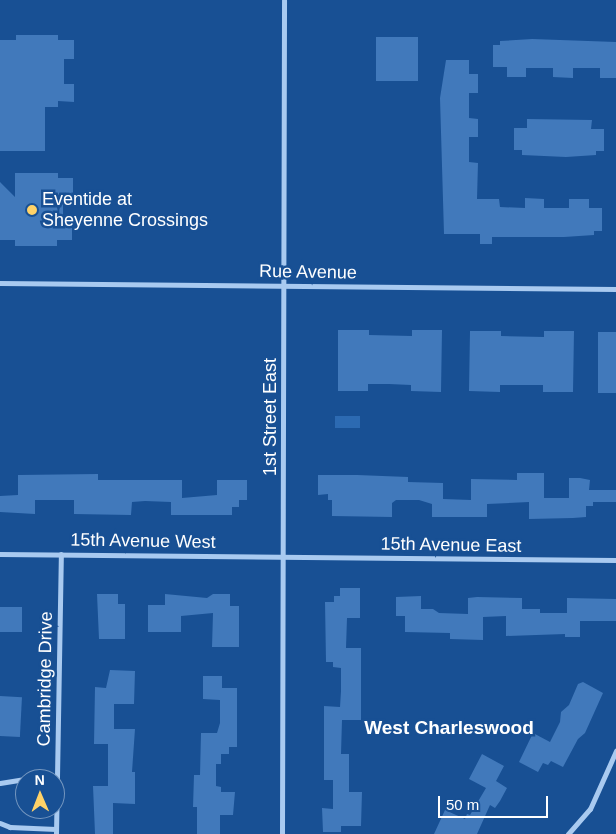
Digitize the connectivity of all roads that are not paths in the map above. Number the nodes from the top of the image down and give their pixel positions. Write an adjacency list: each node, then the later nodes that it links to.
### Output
1 (284, 0): 3 (street, 1st Street East)
2 (0, 283): 3 (street, Rue Avenue)
3 (283, 286): 4 (street, Rue Avenue); 7 (street, 1st Street East)
4 (616, 288)
5 (0, 554): 6 (street, 15th Avenue West)
6 (61, 554): 7 (street, 15th Avenue West); 10 (street, Cambridge Drive)
7 (285, 557): 8 (street, 15th Avenue East); 16 (street, 1st Street East)
8 (616, 560)
9 (616, 751): 17 (street)
10 (56, 769)
11 (15, 781): 12 (street)
12 (0, 783)
13 (56, 819): 15 (street, Cambridge Drive)
14 (0, 823): 15 (street)
15 (56, 832)
16 (282, 834)
17 (568, 834)

